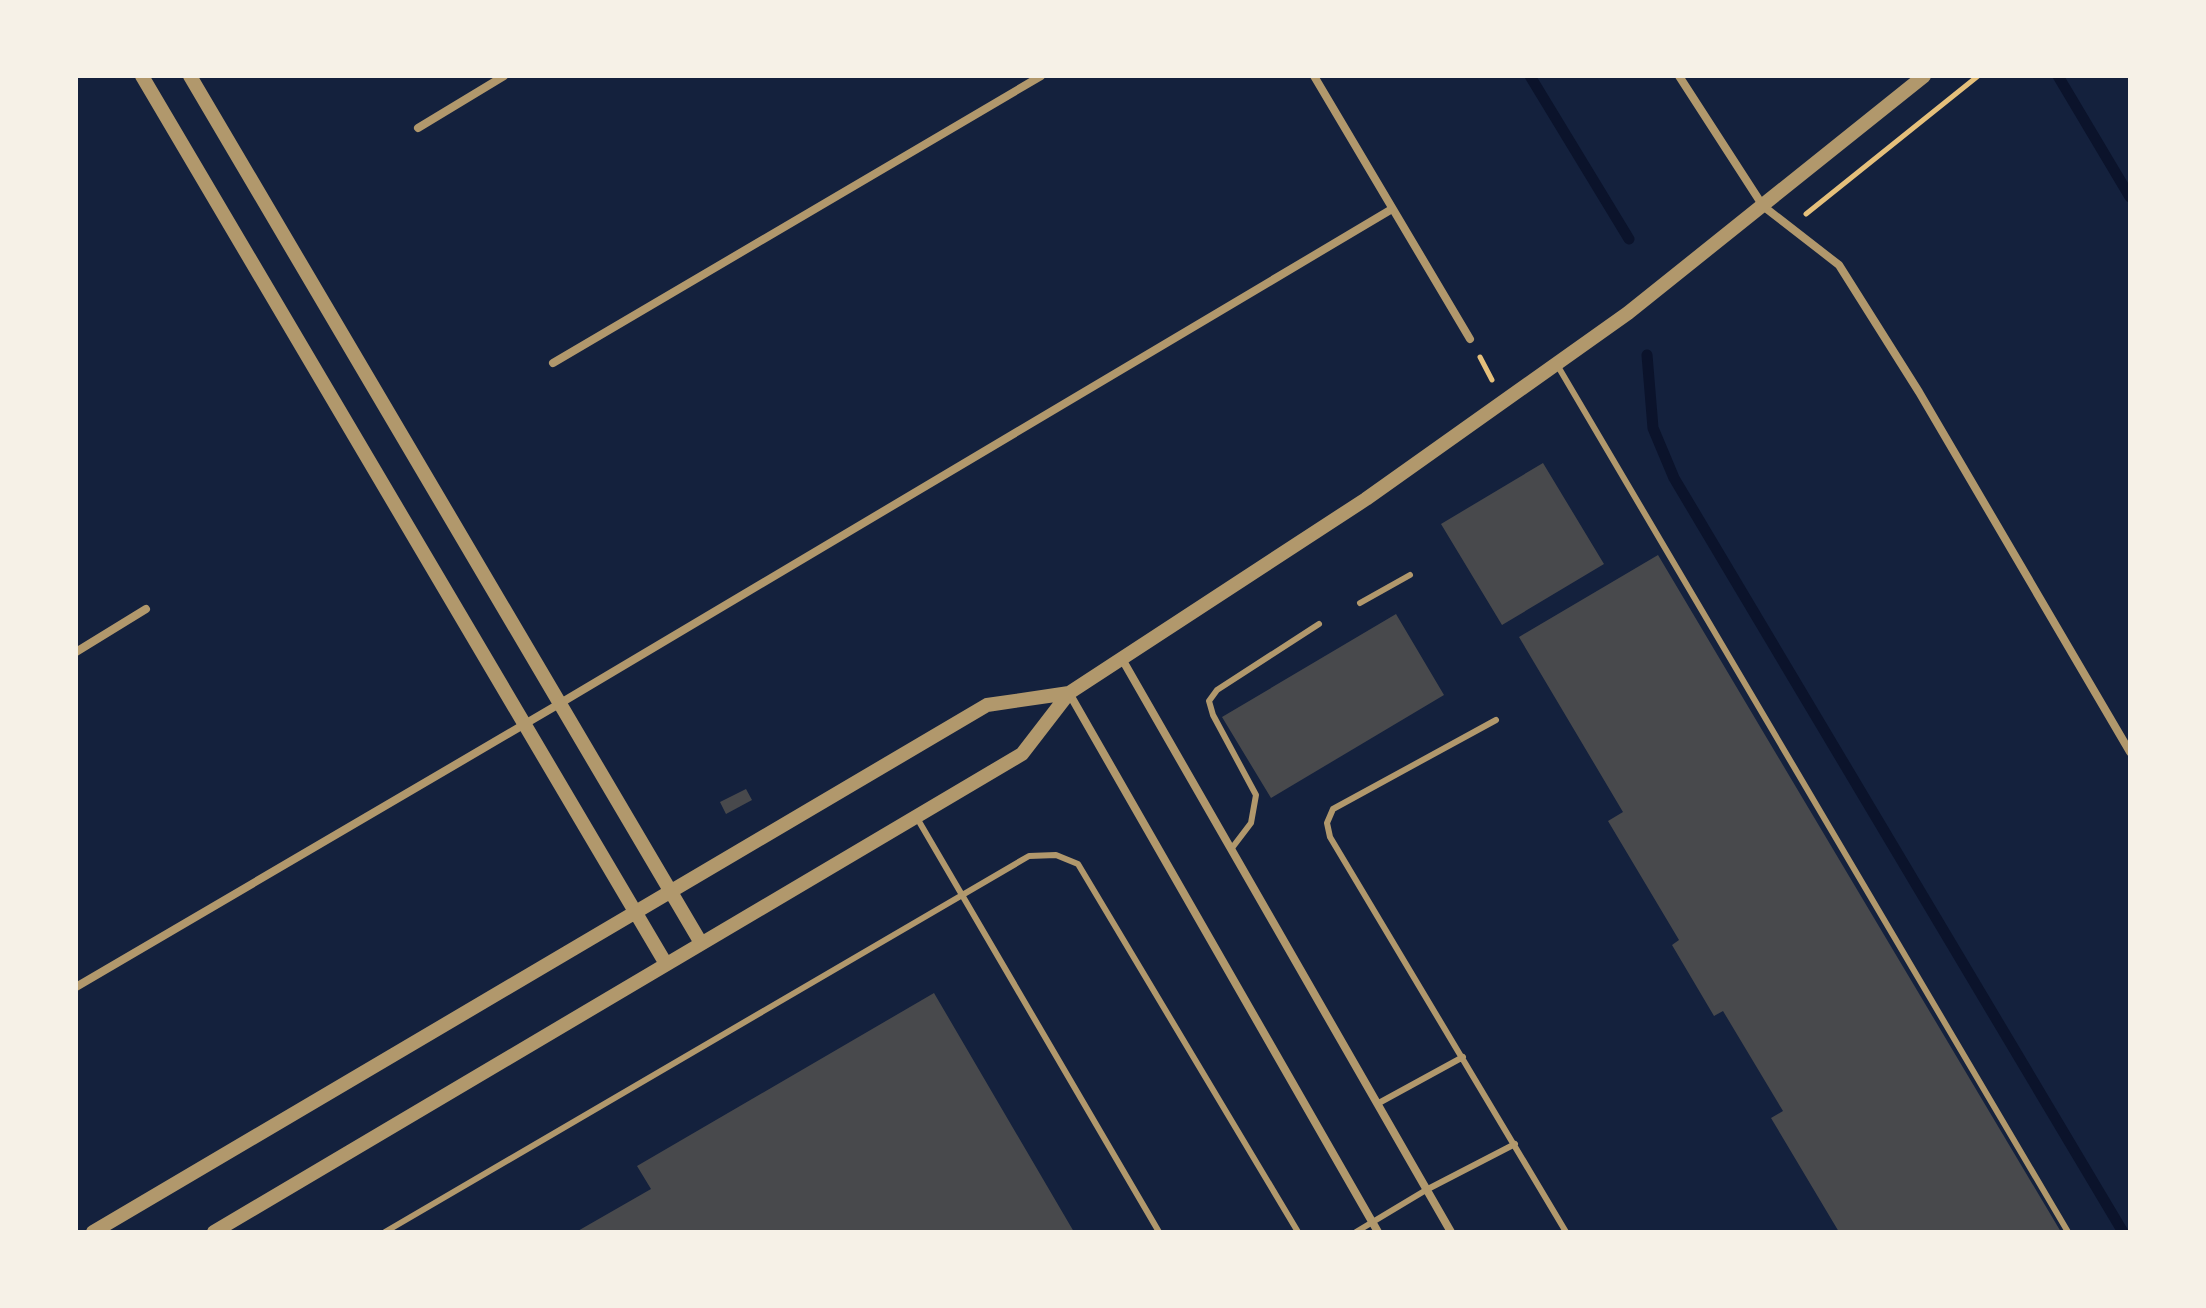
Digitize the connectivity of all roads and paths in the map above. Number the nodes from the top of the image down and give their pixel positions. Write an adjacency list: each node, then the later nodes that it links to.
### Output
1 (142, 76): 25 (street)
2 (190, 76): 23 (street)
3 (504, 76): 9 (street)
4 (1041, 76): 14 (street)
5 (1314, 76): 11 (street)
6 (1679, 76): 10 (street)
7 (1924, 76): 10 (street)
8 (1978, 76): 12 (path)
9 (418, 128)
10 (1763, 206): 12 (street); 15 (street)
11 (1392, 209): 13 (street); 23 (street)
12 (1789, 227): 26 (street)
13 (1470, 339)
14 (553, 363)
15 (1556, 363): 21 (street); 49 (lane)
16 (1410, 575): 17 (lane)
17 (1360, 603)
18 (146, 609): 20 (street)
19 (1319, 624): 28 (lane)
20 (76, 652)
21 (1122, 659): 22 (street); 28 (street)
22 (1069, 693): 27 (street); 29 (street); 39 (street)
23 (559, 704): 25 (street); 29 (street)
24 (1496, 720): 35 (lane)
25 (524, 725): 31 (street); 34 (street)
26 (2130, 752)
27 (917, 818): 30 (lane); 32 (street)
28 (1232, 848): 36 (street)
29 (670, 891): 31 (street); 32 (street)
30 (962, 896): 42 (lane); 43 (lane); 44 (lane)
31 (635, 911): 33 (street); 41 (street)
32 (701, 943): 33 (street)
33 (666, 964): 40 (street)
34 (76, 987)
35 (1463, 1057): 36 (lane); 37 (lane)
36 (1377, 1104): 38 (street)
37 (1515, 1144): 38 (lane); 48 (lane)
38 (1426, 1190): 39 (lane); 47 (street)
39 (1373, 1222): 45 (lane); 46 (street)
40 (224, 1230)
41 (93, 1232)
42 (385, 1232)
43 (1159, 1232)
44 (1298, 1232)
45 (1356, 1232)
46 (1378, 1232)
47 (1451, 1232)
48 (1566, 1232)
49 (2068, 1232)

